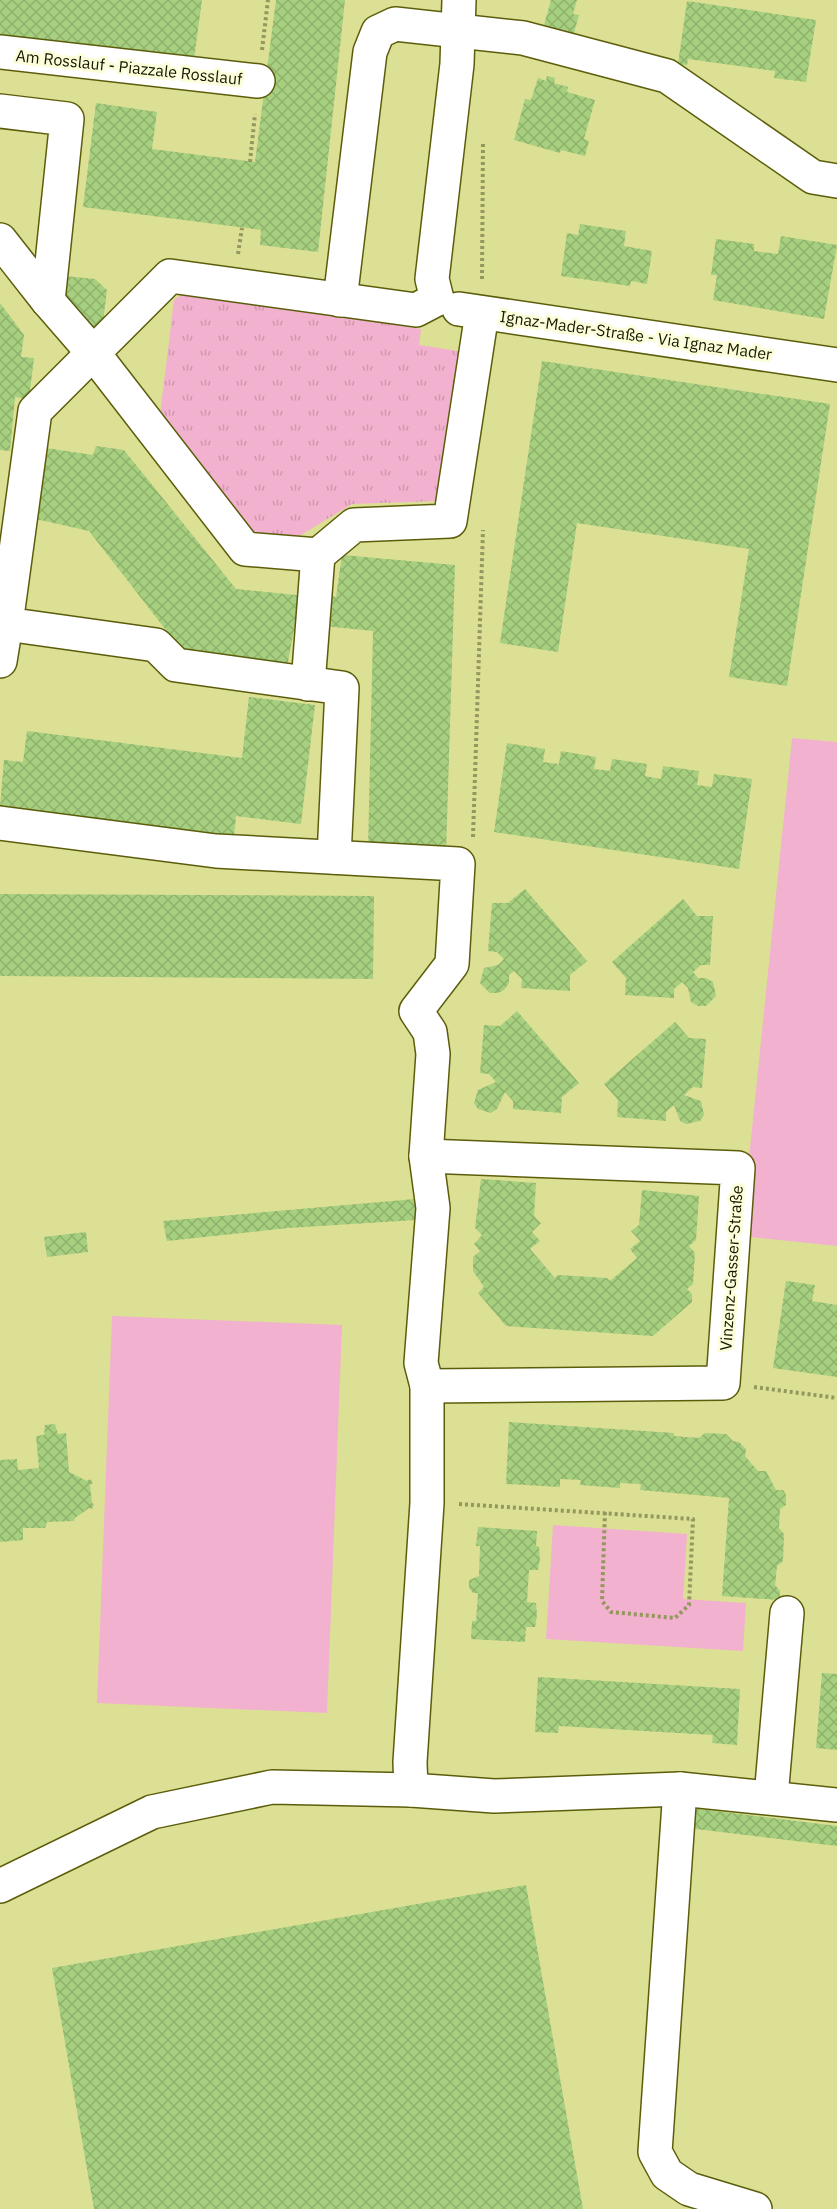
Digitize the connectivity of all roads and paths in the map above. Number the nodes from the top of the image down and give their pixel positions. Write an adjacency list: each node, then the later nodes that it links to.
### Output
1 (459, 0): 2 (street)
2 (458, 32): 7 (street); 9 (street); 10 (street)
3 (0, 52): 4 (street, Am Rosslauf - Piazzale Rosslauf)
4 (258, 81)
5 (0, 111): 11 (street)
6 (483, 139): 12 (path)
7 (837, 181)
8 (0, 240): 11 (street)
9 (437, 299): 10 (street); 12 (street, Ignaz-Mader-Straße - Via Ignaz Mader)
10 (340, 300): 13 (street)
11 (48, 301): 13 (street)
12 (482, 312): 14 (street, Ignaz-Mader-Straße - Via Ignaz Mader); 16 (street)
13 (94, 354): 16 (street); 17 (street)
14 (837, 365)
15 (483, 523): 22 (path)
16 (318, 555): 19 (street)
17 (6, 624): 18 (street); 19 (street)
18 (0, 661)
19 (308, 684): 21 (street)
20 (0, 824): 21 (street)
21 (334, 857): 22 (street)
22 (458, 864): 23 (street)
23 (426, 1156): 24 (street, Vinzenz-Gasser-Straße); 25 (street)
24 (723, 1383): 25 (street); 26 (path)
25 (427, 1386): 27 (street)
26 (837, 1398)
27 (427, 1503): 28 (path); 31 (street)
28 (605, 1512): 28 (path)
29 (787, 1613): 32 (street)
30 (680, 1789): 31 (street); 32 (street); 35 (street)
31 (411, 1790): 34 (street)
32 (771, 1797): 33 (street)
33 (837, 1805)
34 (0, 1886)
35 (755, 2209)

